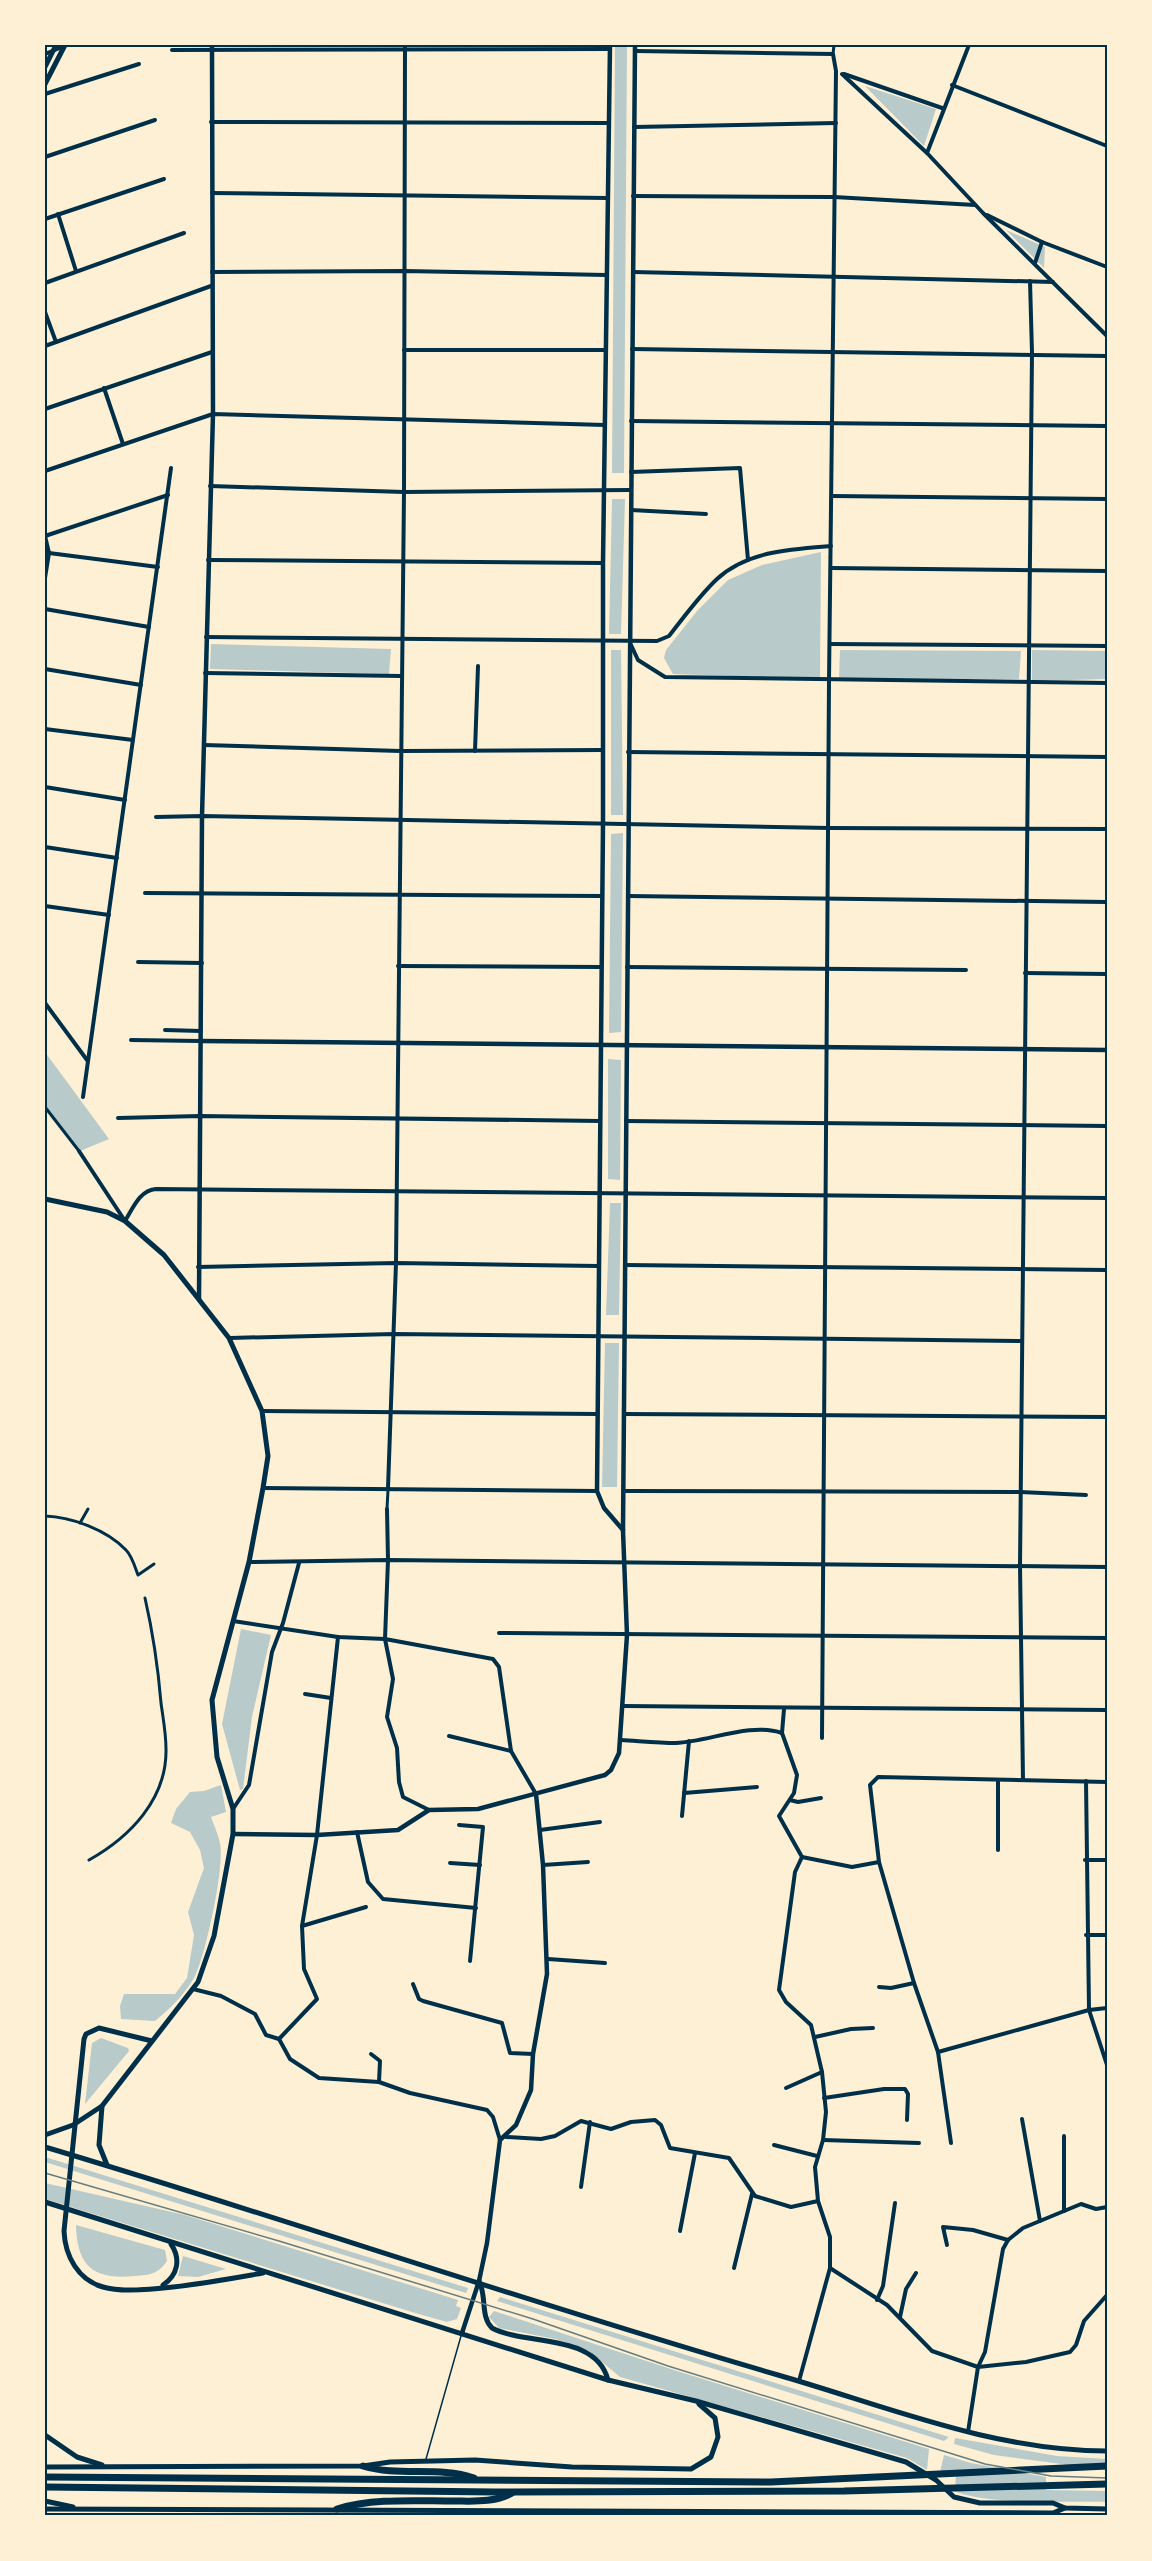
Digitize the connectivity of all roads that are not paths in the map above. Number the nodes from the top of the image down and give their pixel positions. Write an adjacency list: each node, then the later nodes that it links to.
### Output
1 (56, 45): 10 (main road)
2 (65, 45): 10 (street); 16 (main road)
3 (834, 45): 11 (street)
4 (969, 45): 17 (street)
5 (610, 47): 7 (street); 23 (street)
6 (212, 48): 7 (street); 9 (street); 21 (street)
7 (405, 48): 22 (street)
8 (635, 48): 11 (street); 25 (street)
9 (172, 50)
10 (48, 54): 13 (main road)
11 (833, 54): 14 (street)
12 (139, 64): 18 (street)
13 (45, 67)
14 (836, 71): 15 (street); 24 (street)
15 (842, 74): 19 (street); 27 (street)
16 (45, 84)
17 (952, 85): 19 (street); 26 (street)
18 (45, 94)
19 (942, 108): 27 (street)
20 (155, 120): 28 (street)
21 (211, 122): 22 (street); 30 (street)
22 (404, 123): 23 (street); 31 (street)
23 (608, 123): 34 (street)
24 (837, 123): 25 (street); 33 (street)
25 (633, 127): 32 (street)
26 (1107, 146)
27 (927, 153): 35 (street)
28 (45, 157)
29 (164, 179): 37 (street)
30 (211, 193): 31 (street); 45 (street)
31 (404, 196): 34 (street); 44 (street)
32 (632, 196): 33 (street); 46 (street)
33 (834, 197): 35 (street); 48 (street)
34 (607, 198): 47 (street)
35 (975, 205): 36 (street)
36 (983, 213): 40 (street); 41 (street)
37 (58, 214): 38 (street); 43 (street)
38 (45, 219)
39 (184, 233): 43 (street)
40 (1042, 242): 41 (street); 42 (street)
41 (1035, 263): 50 (street)
42 (1107, 267)
43 (76, 271): 51 (street)
44 (404, 271): 45 (street); 47 (street); 58 (street)
45 (211, 272): 52 (street)
46 (632, 272): 48 (street); 57 (street)
47 (606, 275): 59 (street)
48 (834, 275): 49 (street); 61 (street)
49 (1030, 281): 50 (street); 62 (street)
50 (1053, 282): 54 (street)
51 (45, 283)
52 (211, 286): 55 (street); 60 (street)
53 (45, 312): 55 (street)
54 (1107, 336)
55 (56, 342): 56 (street)
56 (45, 346)
57 (631, 349): 61 (street); 68 (street)
58 (404, 350): 59 (street); 67 (street)
59 (606, 350): 70 (street)
60 (212, 352): 64 (street); 66 (street)
61 (832, 352): 62 (street); 69 (street)
62 (1032, 353): 63 (street); 71 (street)
63 (1107, 356)
64 (104, 388): 65 (street); 73 (street)
65 (45, 409)
66 (213, 414): 67 (street); 73 (street); 77 (street)
67 (403, 420): 70 (street); 80 (street)
68 (631, 421): 69 (street); 76 (street)
69 (832, 424): 71 (street); 82 (street)
70 (604, 425): 79 (street)
71 (1031, 426): 72 (street); 83 (street)
72 (1107, 426)
73 (123, 444): 75 (street)
74 (171, 468): 81 (street)
75 (45, 471)
76 (631, 472): 78 (street); 91 (street)
77 (209, 486): 80 (street); 90 (street)
78 (630, 490): 79 (street); 85 (street)
79 (604, 491): 80 (street); 93 (street)
80 (404, 492): 92 (street)
81 (168, 495): 87 (street); 94 (street)
82 (832, 496): 83 (street); 88 (street)
83 (1031, 498): 84 (street); 96 (street)
84 (1107, 499)
85 (630, 510): 86 (street); 104 (street)
86 (706, 514)
87 (45, 536): 89 (street)
88 (831, 546): 91 (street); 95 (street)
89 (49, 553): 94 (street); 98 (street)
90 (208, 560): 92 (street); 101 (street)
91 (748, 560): 104 (street)
92 (403, 562): 93 (street); 102 (street)
93 (603, 563): 103 (street)
94 (158, 567): 100 (street)
95 (831, 568): 96 (street); 105 (street)
96 (1030, 570): 97 (street); 106 (street)
97 (1107, 571)
98 (45, 578)
99 (45, 609): 100 (street)
100 (149, 627): 115 (street)
101 (205, 637): 102 (street); 110 (street)
102 (401, 640): 103 (street); 111 (street)
103 (603, 641): 104 (street); 119 (street)
104 (629, 641): 112 (street); 122 (street)
105 (830, 644): 106 (street); 112 (street)
106 (1029, 645): 107 (street); 113 (street)
107 (1107, 646)
108 (478, 666): 121 (street)
109 (45, 669): 115 (street)
110 (205, 673): 111 (street); 118 (street)
111 (401, 676): 120 (street)
112 (829, 681): 113 (street); 123 (street)
113 (1028, 683): 114 (street); 124 (street)
114 (1107, 683)
115 (141, 685): 117 (street)
116 (45, 729): 117 (street)
117 (134, 740): 127 (street)
118 (204, 745): 120 (street); 128 (street)
119 (603, 750): 121 (street); 132 (street)
120 (400, 751): 121 (street); 130 (street)
121 (476, 751)
122 (628, 752): 123 (street); 131 (street)
123 (830, 754): 124 (street); 133 (street)
124 (1028, 756): 125 (street); 134 (street)
125 (1107, 757)
126 (45, 788): 127 (street)
127 (125, 800): 137 (street)
128 (202, 816): 129 (street); 130 (street); 138 (street)
129 (156, 817)
130 (398, 821): 132 (street); 140 (street)
131 (628, 823): 132 (street); 133 (street); 142 (street)
132 (603, 824): 141 (street)
133 (829, 828): 134 (street); 143 (street)
134 (1028, 828): 135 (street); 144 (street)
135 (1107, 829)
136 (45, 847): 137 (street)
137 (117, 858): 147 (street)
138 (202, 891): 139 (street); 140 (street); 149 (street)
139 (145, 892)
140 (399, 893): 141 (street); 150 (street)
141 (602, 896): 151 (street)
142 (628, 896): 143 (street); 152 (street)
143 (829, 901): 144 (street); 153 (street)
144 (1026, 902): 145 (street); 155 (street)
145 (1107, 902)
146 (45, 906): 147 (street)
147 (108, 915): 168 (street)
148 (138, 962): 149 (street)
149 (202, 963): 159 (street)
150 (399, 966): 151 (street); 162 (street)
151 (601, 967): 163 (street)
152 (627, 968): 153 (street); 164 (street)
153 (828, 970): 154 (street); 165 (street)
154 (966, 970)
155 (1025, 973): 156 (street); 166 (street)
156 (1107, 974)
157 (45, 1003): 168 (street)
158 (165, 1030): 159 (street)
159 (201, 1031): 161 (street)
160 (131, 1040): 161 (street)
161 (200, 1041): 162 (street); 171 (street)
162 (398, 1042): 163 (street); 173 (street)
163 (601, 1044): 164 (street); 174 (street)
164 (626, 1045): 165 (street); 175 (street)
165 (826, 1046): 166 (street); 176 (street)
166 (1025, 1049): 167 (street); 177 (street)
167 (1107, 1050)
168 (88, 1061): 169 (street)
169 (83, 1097)
170 (45, 1107): 179 (street)
171 (200, 1116): 172 (street); 173 (street); 180 (street)
172 (118, 1118)
173 (397, 1118): 174 (street); 181 (street)
174 (600, 1121): 182 (street)
175 (626, 1121): 176 (street); 183 (street)
176 (825, 1124): 177 (street); 184 (street)
177 (1024, 1125): 178 (street); 185 (street)
178 (1107, 1126)
179 (79, 1151): 188 (street)
180 (200, 1188): 181 (street); 188 (street); 192 (street)
181 (396, 1190): 182 (street); 189 (street)
182 (599, 1193): 183 (street); 191 (street)
183 (625, 1193): 184 (street); 190 (street)
184 (825, 1195): 185 (street); 193 (street)
185 (1023, 1197): 186 (street); 194 (street)
186 (1107, 1198)
187 (45, 1199): 188 (main road)
188 (124, 1221): 196 (main road)
189 (396, 1263): 191 (street); 192 (street); 197 (street)
190 (625, 1265): 193 (street); 199 (street)
191 (598, 1266): 198 (street)
192 (197, 1267): 196 (street)
193 (825, 1267): 194 (street); 201 (street)
194 (1022, 1270): 195 (street); 202 (street)
195 (1107, 1270)
196 (199, 1300): 200 (main road)
197 (394, 1334): 198 (street); 200 (street); 204 (street)
198 (598, 1337): 199 (street); 205 (street)
199 (624, 1337): 201 (street); 206 (street)
200 (229, 1338): 203 (main road)
201 (825, 1339): 202 (street); 207 (street)
202 (1022, 1341): 208 (street)
203 (262, 1411): 204 (street); 210 (main road)
204 (392, 1412): 205 (street); 211 (street)
205 (597, 1414): 212 (street)
206 (624, 1414): 207 (street); 213 (street)
207 (823, 1416): 208 (street); 214 (street)
208 (1021, 1416): 209 (street); 215 (street)
209 (1107, 1418)
210 (263, 1488): 211 (street); 223 (main road)
211 (388, 1488): 212 (street); 218 (street)
212 (597, 1491): 221 (street)
213 (624, 1491): 214 (street); 221 (street)
214 (822, 1491): 215 (street); 227 (street)
215 (1020, 1492): 216 (street); 228 (street)
216 (1086, 1495)
217 (88, 1509): 220 (street)
218 (387, 1509): 222 (street)
219 (45, 1516): 220 (street)
220 (80, 1522): 226 (street)
221 (623, 1531): 225 (street)
222 (388, 1560): 224 (street); 225 (street); 239 (street)
223 (249, 1562): 224 (street); 231 (main road)
224 (299, 1563): 232 (street)
225 (626, 1563): 227 (street); 234 (street)
226 (154, 1564)
227 (821, 1564): 228 (street); 235 (street)
228 (1020, 1566): 229 (street); 237 (street)
229 (1107, 1567)
230 (145, 1598): 273 (street)
231 (233, 1621): 232 (street); 262 (main road)
232 (280, 1628): 236 (street); 262 (street)
233 (499, 1633): 234 (street)
234 (627, 1635): 235 (street); 242 (street)
235 (821, 1635): 237 (street); 243 (street)
236 (338, 1637): 239 (street); 241 (street)
237 (1019, 1637): 238 (street); 244 (street)
238 (1107, 1638)
239 (385, 1639): 252 (street); 263 (street)
240 (305, 1694): 241 (street)
241 (331, 1698): 270 (street)
242 (623, 1706): 245 (street); 250 (street)
243 (821, 1708): 244 (street); 245 (street); 249 (street)
244 (1020, 1708): 246 (street); 253 (street)
245 (784, 1709): 247 (street)
246 (1107, 1710)
247 (782, 1733): 251 (street); 261 (street)
248 (449, 1736): 252 (street)
249 (822, 1738)
250 (621, 1740): 251 (street); 259 (street)
251 (689, 1741): 258 (street)
252 (511, 1751): 259 (street)
253 (1023, 1779): 254 (street); 255 (street)
254 (998, 1780): 271 (street); 277 (street)
255 (1086, 1781): 256 (street); 274 (street)
256 (1107, 1782)
257 (757, 1787): 258 (street)
258 (684, 1793): 264 (street)
259 (536, 1794): 263 (street); 267 (street)
260 (821, 1798): 261 (street)
261 (790, 1800): 272 (street)
262 (233, 1809): 269 (main road)
263 (429, 1810): 268 (street)
264 (682, 1816)
265 (600, 1822): 267 (street)
266 (459, 1825): 279 (street)
267 (540, 1830): 280 (street)
268 (357, 1832): 270 (street); 282 (street)
269 (233, 1834): 270 (street); 292 (main road)
270 (317, 1835): 283 (street)
271 (998, 1850)
272 (802, 1857): 277 (street); 296 (street)
273 (88, 1860)
274 (1085, 1860): 275 (street); 284 (street)
275 (1107, 1860)
276 (588, 1862): 280 (street)
277 (879, 1862): 290 (street)
278 (450, 1863): 279 (street)
279 (480, 1865): 282 (street)
280 (543, 1865): 286 (street)
281 (366, 1907): 283 (street)
282 (476, 1908): 287 (street)
283 (302, 1926): 297 (street)
284 (1086, 1935): 285 (street); 294 (street)
285 (1107, 1935)
286 (548, 1959): 288 (street); 301 (street)
287 (470, 1961)
288 (605, 1963)
289 (413, 1983): 301 (street)
290 (914, 1983): 291 (street); 299 (street)
291 (879, 1987)
292 (193, 1989): 297 (street); 298 (main road)
293 (1107, 2008): 294 (street)
294 (1089, 2010): 299 (street); 302 (street)
295 (873, 2028): 296 (street)
296 (815, 2037): 303 (street)
297 (279, 2039): 304 (street)
298 (152, 2041): 307 (main road); 339 (main road)
299 (938, 2052): 316 (street)
300 (371, 2054): 304 (street)
301 (533, 2054): 313 (street)
302 (1107, 2065)
303 (822, 2072): 305 (street); 306 (street)
304 (379, 2082): 313 (street)
305 (786, 2088)
306 (824, 2098): 309 (street); 314 (street)
307 (102, 2106): 311 (main road); 321 (main road)
308 (1022, 2119): 329 (street)
309 (907, 2120)
310 (590, 2122): 313 (street); 319 (street); 322 (street)
311 (45, 2135)
312 (1064, 2136): 328 (street)
313 (503, 2138): 338 (street)
314 (823, 2140): 315 (street); 320 (street)
315 (920, 2143)
316 (951, 2143)
317 (774, 2145): 320 (street)
318 (45, 2147): 321 (main road)
319 (695, 2153): 323 (street); 330 (street)
320 (817, 2156): 324 (street)
321 (107, 2165): 338 (main road)
322 (581, 2187)
323 (752, 2194): 324 (street); 334 (street)
324 (818, 2201): 335 (street)
325 (45, 2202): 332 (main road)
326 (896, 2203): 341 (street)
327 (1107, 2207): 328 (street)
328 (1065, 2211): 329 (street)
329 (1040, 2221): 331 (street)
330 (680, 2231)
331 (1008, 2240): 333 (street); 344 (street)
332 (170, 2243): 336 (main road); 339 (main road)
333 (946, 2245)
334 (734, 2268)
335 (830, 2268): 341 (street); 346 (street)
336 (267, 2273): 339 (main road); 343 (main road)
337 (916, 2273): 342 (street)
338 (479, 2281): 343 (street); 345 (main road); 346 (main road)
339 (161, 2287)
340 (1107, 2295): 344 (street)
341 (877, 2300): 342 (street)
342 (899, 2318): 344 (street)
343 (462, 2332): 345 (main road); 351 (lane)
344 (978, 2367): 348 (street)
345 (608, 2380): 347 (main road)
346 (799, 2381): 348 (main road)
347 (696, 2401): 351 (main road); 362 (main road)
348 (968, 2432): 350 (main road)
349 (45, 2435): 352 (main road)
350 (1107, 2451)
351 (425, 2461): 353 (main road)
352 (110, 2466): 353 (main road); 355 (main road)
353 (363, 2466): 357 (highway)
354 (1107, 2466): 357 (highway)
355 (45, 2468)
356 (45, 2477): 357 (highway)
357 (480, 2480)
358 (1107, 2484): 360 (highway)
359 (45, 2487): 360 (highway)
360 (514, 2492): 364 (highway)
361 (45, 2501): 366 (main road)
362 (1065, 2508): 365 (main road); 369 (main road)
363 (45, 2509): 366 (main road)
364 (337, 2509): 366 (main road); 367 (main road)
365 (1107, 2509)
366 (86, 2510)
367 (414, 2514): 368 (main road)
368 (769, 2514): 369 (main road)
369 (856, 2515)

